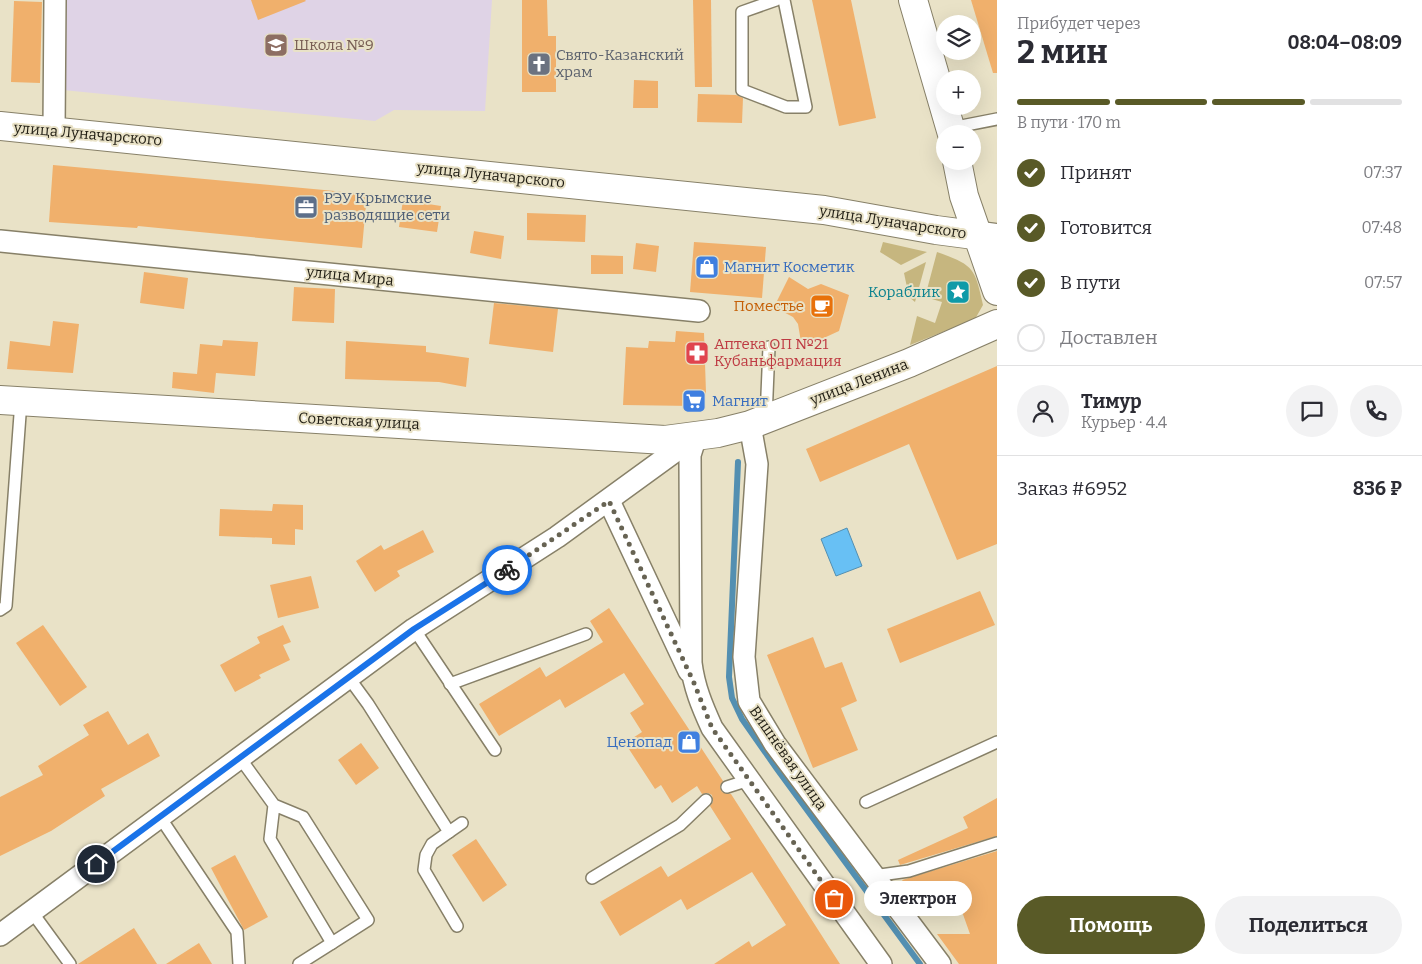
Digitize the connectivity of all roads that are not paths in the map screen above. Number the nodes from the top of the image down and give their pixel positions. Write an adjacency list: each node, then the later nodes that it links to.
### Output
1 (55, 0): 9 (street)
2 (776, 0): 3 (lane)
3 (784, 0)
4 (913, 0): 6 (main road)
5 (997, 119): 7 (lane)
6 (949, 125)
7 (974, 125)
8 (0, 126): 9 (main road, улица Луначарского)
9 (54, 130): 11 (main road, улица Луначарского)
10 (959, 170): 11 (main road)
11 (988, 237): 13 (main road)
12 (0, 241): 14 (street, улица Мира)
13 (997, 291)
14 (699, 311)
15 (997, 324): 18 (main road, улица Ленина)
16 (769, 347): 18 (lane)
17 (11, 401): 19 (main road, Советская улица); 21 (lane)
18 (758, 422): 19 (main road, улица Ленина); 39 (street, Вишнёвая улица)
19 (707, 435): 20 (street, улица Ленина); 25 (street)
20 (609, 501): 22 (street, улица Ленина); 25 (street)
21 (0, 610)
22 (414, 629): 24 (street, улица Ленина); 26 (lane)
23 (586, 634): 26 (lane)
24 (348, 678): 29 (street, улица Ленина); 37 (lane)
25 (694, 683): 30 (street)
26 (450, 684): 28 (lane)
27 (997, 742): 33 (lane)
28 (495, 750)
29 (240, 758): 34 (lane); 35 (street, улица Ленина)
30 (750, 780): 31 (lane); 48 (street)
31 (727, 787)
32 (706, 800): 40 (lane)
33 (866, 802)
34 (274, 804): 44 (lane); 44 (lane)
35 (160, 817): 41 (street, улица Ленина); 46 (lane)
36 (462, 823): 37 (lane)
37 (449, 832): 42 (lane)
38 (997, 843): 39 (lane)
39 (873, 876): 49 (street, Вишнёвая улица)
40 (592, 878)
41 (32, 912): 43 (street, улица Ленина); 45 (lane)
42 (458, 926)
43 (0, 935)
44 (332, 943): 47 (lane)
45 (70, 964)
46 (239, 964)
47 (299, 964)
48 (881, 964)
49 (940, 964)

